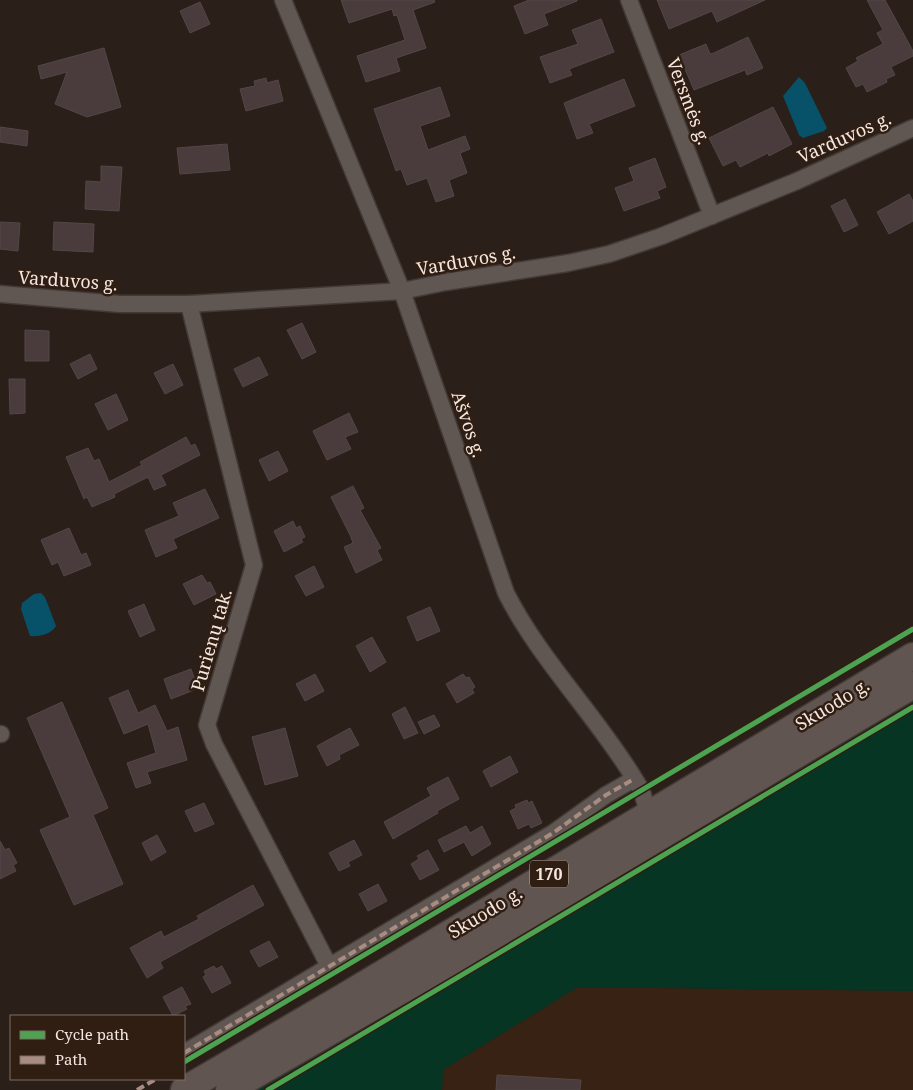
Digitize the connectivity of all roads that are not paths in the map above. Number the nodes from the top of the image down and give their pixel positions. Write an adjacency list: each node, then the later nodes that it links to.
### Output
1 (283, 0): 5 (street, Ašvos g.)
2 (629, 0): 4 (street, Versmės g.)
3 (913, 128): 4 (street, Varduvos g.)
4 (712, 216): 5 (street, Varduvos g.)
5 (402, 291): 7 (street, Varduvos g.); 10 (street, Ašvos g.)
6 (0, 294): 7 (street, Varduvos g.)
7 (189, 304): 13 (street, Purienų tak.)
8 (913, 656): 11 (main road, Skuodo g. / 170)
9 (913, 685): 12 (main road, Skuodo g. / 170)
10 (634, 778): 11 (street, Ašvos g.); 13 (street)
11 (648, 814): 12 (street, Ašvos g.); 15 (main road, Skuodo g. / 170)
12 (660, 837): 16 (main road, Skuodo g. / 170)
13 (329, 966): 14 (street)
14 (185, 1052)
15 (184, 1090)
16 (228, 1090)

